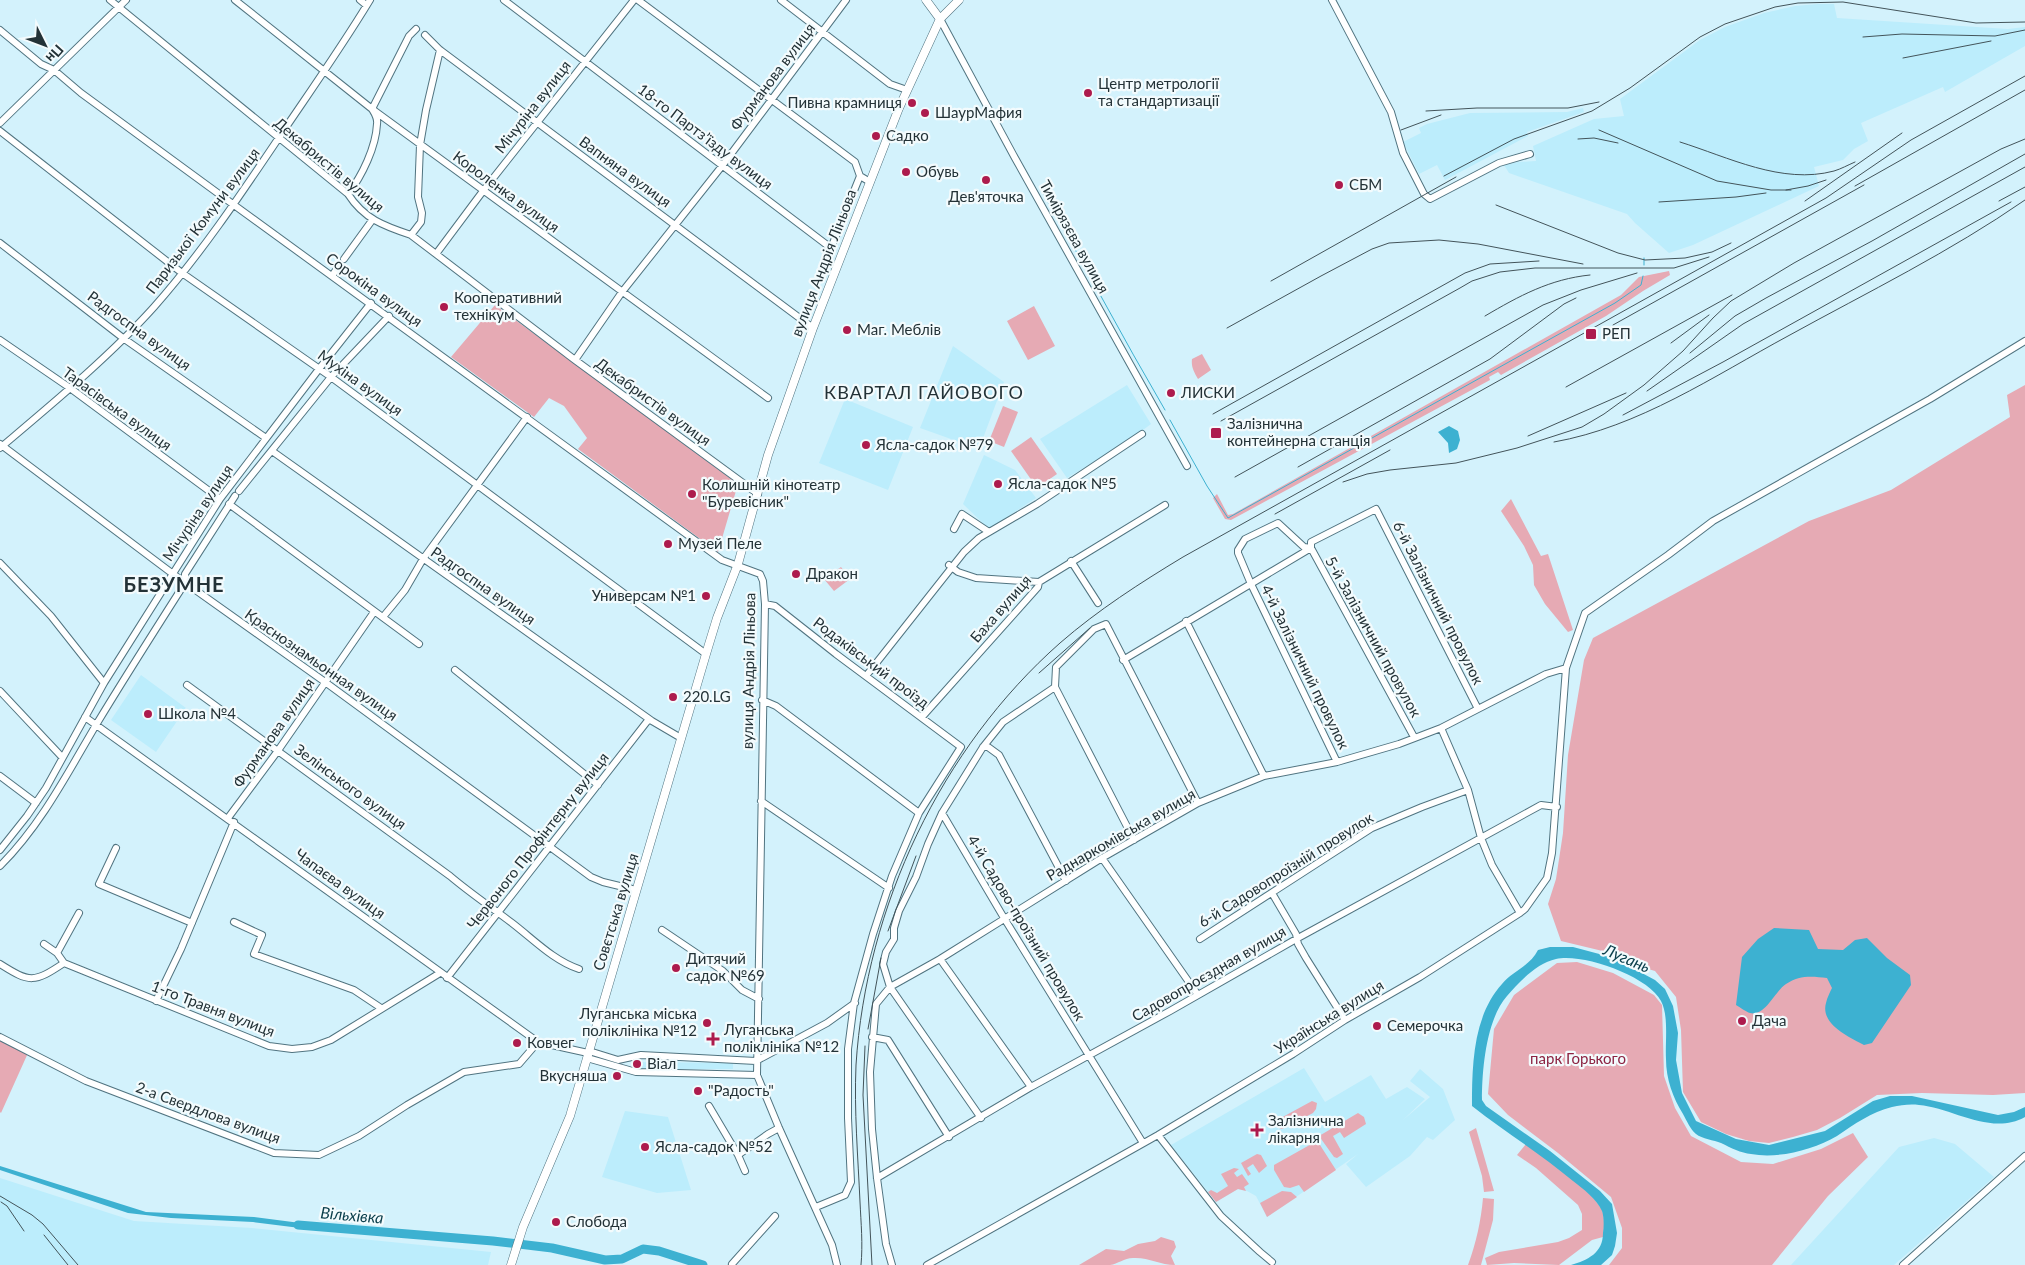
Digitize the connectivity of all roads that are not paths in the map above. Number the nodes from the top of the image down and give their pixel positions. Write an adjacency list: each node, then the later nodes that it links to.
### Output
1 (110, 0): 14 (street, Декабристів вулиця)
2 (126, 0): 14 (street)
3 (235, 0): 23 (street, Короленка вулиця)
4 (360, 0): 13 (street)
5 (504, 0): 21 (street, 18-го Партз’їзду вулиця)
6 (634, 0): 21 (street, Мічуріна вулиця)
7 (638, 0): 25 (street)
8 (781, 0): 18 (street)
9 (846, 0): 18 (street, Фурманова вулиця)
10 (926, 0): 15 (main road)
11 (959, 0): 15 (main road, вулиця Андрія Ліньова)
12 (1332, 0): 32 (street)
13 (368, 3): 23 (street, Паризької Комуни вулиця)
14 (119, 7): 22 (street); 30 (street, Декабристів вулиця)
15 (940, 20): 24 (main road, вулиця Андрія Ліньова); 63 (street, Тимірязєва вулиця)
16 (416, 29): 26 (street)
17 (0, 30): 22 (street, Сорокіна вулиця)
18 (822, 31): 24 (street); 25 (street, Фурманова вулиця)
19 (424, 35): 20 (street, Вапняна вулиця)
20 (440, 50): 28 (street, Вапняна вулиця); 31 (street)
21 (585, 62): 28 (street, Мічуріна вулиця); 33 (street, 18-го Партз’їзду вулиця)
22 (54, 70): 27 (street); 38 (street, Сорокіна вулиця)
23 (325, 71): 26 (street, Короленка вулиця); 30 (street, Паризької Комуни вулиця)
24 (907, 90): 35 (main road, вулиця Андрія Ліньова)
25 (771, 98): 33 (street, Фурманова вулиця); 34 (street)
26 (372, 109): 31 (street, Короленка вулиця); 37 (street)
27 (0, 123)
28 (537, 123): 36 (street, Мічуріна вулиця); 40 (street, Вапняна вулиця)
29 (0, 131): 44 (street, Мухіна вулиця)
30 (279, 138): 37 (street, Декабристів вулиця); 38 (street, Паризької Комуни вулиця)
31 (420, 145): 36 (street, Короленка вулиця); 41 (street)
32 (1530, 154)
33 (722, 166): 34 (street, 18-го Партз’їзду вулиця); 40 (street, Фурманова вулиця)
34 (860, 176): 35 (street)
35 (870, 182): 49 (main road, вулиця Андрія Ліньова)
36 (483, 191): 43 (street, Мічуріна вулиця); 46 (street, Короленка вулиця)
37 (348, 194): 39 (street, Декабристів вулиця)
38 (234, 205): 44 (street, Паризької Комуни вулиця); 45 (street, Сорокіна вулиця)
39 (373, 219): 41 (street, Декабристів вулиця); 45 (street)
40 (675, 225): 46 (street, Фурманова вулиця); 49 (street, Вапняна вулиця)
41 (411, 235): 43 (street, Декабристів вулиця)
42 (0, 243): 50 (street, Радгоспна вулиця)
43 (436, 254): 53 (street, Декабристів вулиця)
44 (182, 272): 50 (street, Паризької Комуни вулиця); 54 (street, Мухіна вулиця)
45 (332, 276): 47 (street, Сорокіна вулиця)
46 (622, 292): 53 (street, Фурманова вулиця); 57 (street, Короленка вулиця)
47 (371, 303): 48 (street, Сорокіна вулиця); 54 (street, Мічуріна вулиця)
48 (389, 316): 55 (street, Мічуріна вулиця); 58 (street, Сорокіна вулиця)
49 (814, 328): 65 (main road, вулиця Андрія Ліньова)
50 (123, 338): 56 (street, Паризької Комуни вулиця); 60 (street, Радгоспна вулиця)
51 (0, 340): 56 (street, Тарасівська вулиця)
52 (2025, 341): 89 (street, Українська вулиця)
53 (575, 360): 65 (street, Декабристів вулиця)
54 (318, 369): 55 (street, Мухіна вулиця); 60 (street, Мічуріна вулиця)
55 (331, 377): 62 (street, Мічуріна вулиця); 64 (street, Мухіна вулиця)
56 (70, 388): 61 (street, Паризької Комуни вулиця); 66 (street, Тарасівська вулиця)
57 (768, 398)
58 (527, 417): 64 (street); 75 (street, Сорокіна вулиця)
59 (1142, 434): 70 (street)
60 (266, 438): 66 (street, Мічуріна вулиця)
61 (1, 446): 77 (street, Краснознамьонная вулиця)
62 (272, 451): 67 (street, Мічуріна вулиця); 72 (street, Радгоспна вулиця)
63 (1188, 466)
64 (478, 485): 72 (street); 87 (street, Мухіна вулиця)
65 (758, 494): 75 (main road, вулиця Андрія Ліньова)
66 (220, 500): 77 (street, Мічуріна вулиця)
67 (229, 504): 79 (street, Мічуріна вулиця); 83 (street)
68 (1165, 505): 73 (street, Баха вулиця)
69 (954, 529): 70 (street)
70 (989, 532): 76 (street)
71 (1311, 548): 80 (street); 80 (street, 4-й Залізничний провулок); 98 (street, 6-й Залізничний провулок); 104 (street, 5-й Залізничний провулок)
72 (423, 559): 84 (street); 101 (street, Радгоспна вулиця)
73 (1071, 561): 78 (street, Баха вулиця); 81 (street)
74 (0, 563): 93 (street)
75 (738, 564): 82 (street, вулиця Андрія Ліньова); 87 (main road, Совєтська вулиця)
76 (950, 565): 78 (street); 91 (street)
77 (173, 574): 79 (street, Краснознамьонная вулиця); 93 (street, Мічуріна вулиця)
78 (1039, 582): 100 (street, Баха вулиця)
79 (185, 583): 92 (street, Краснознамьонная вулиця); 102 (street, Мічуріна вулиця)
80 (1250, 584): 85 (street); 109 (street, 4-й Залізничний провулок)
81 (1098, 603)
82 (764, 604): 91 (street, Родаківський проїзд); 97 (street, вулиця Андрія Ліньова)
83 (374, 612): 84 (street); 92 (street, Фурманова вулиця)
84 (382, 617): 86 (street)
85 (1186, 621): 88 (street); 111 (street)
86 (419, 644)
87 (706, 654): 105 (main road, Совєтська вулиця)
88 (1123, 660): 95 (street); 116 (street)
89 (1566, 668): 98 (street, Раднаркомівська вулиця); 117 (street, Українська вулиця)
90 (455, 670): 112 (street)
91 (866, 676): 100 (street, Родаківський проїзд)
92 (325, 682): 107 (street, Фурманова вулиця); 124 (street, Краснознамьонная вулиця)
93 (104, 683): 99 (street, Мічуріна вулиця)
94 (187, 685): 107 (street, Зелінського вулиця)
95 (1055, 687): 106 (street); 122 (street)
96 (0, 691): 108 (street)
97 (762, 700): 114 (street, вулиця Андрія Ліньова); 118 (street)
98 (1478, 710): 103 (street, Раднаркомівська вулиця)
99 (85, 717): 102 (street, Чапаєва вулиця); 108 (street, Мічуріна вулиця)
100 (922, 717): 118 (street, Родаківський проїзд)
101 (650, 719): 105 (street, Радгоспна вулиця); 112 (street, Червоного Профінтерну вулиця)
102 (97, 724): 120 (street, Чапаєва вулиця); 128 (street, Мічуріна вулиця)
103 (1441, 728): 104 (street, Раднаркомівська вулиця); 113 (street)
104 (1414, 737): 109 (street, Раднаркомівська вулиця)
105 (681, 738): 131 (main road, Совєтська вулиця)
106 (983, 747): 119 (street); 129 (street)
107 (277, 752): 120 (street, Фурманова вулиця); 133 (street, Зелінського вулиця)
108 (62, 757): 115 (street, Мічуріна вулиця)
109 (1337, 762): 111 (street, Раднаркомівська вулиця)
110 (0, 776): 115 (street)
111 (1264, 776): 116 (street, Раднаркомівська вулиця)
112 (598, 784): 124 (street, Червоного Профінтерну вулиця)
113 (1468, 790): 121 (street); 132 (street, 6-й Садовопроїзній провулок)
114 (761, 801): 130 (street); 152 (street, вулиця Андрія Ліньова)
115 (36, 803): 123 (street, Мічуріна вулиця)
116 (1198, 803): 122 (street, Раднаркомівська вулиця)
117 (1557, 807): 121 (street, Садовопроєздная вулиця); 134 (street, Українська вулиця)
118 (919, 813): 130 (street)
119 (942, 813): 136 (street, 4-й Садово-проїзний провулок); 150 (street)
120 (231, 820): 138 (street, Фурманова вулиця); 148 (street, Чапаєва вулиця)
121 (1480, 838): 134 (street); 140 (street, Садовопроєздная вулиця)
122 (1134, 840): 127 (street, Раднаркомівська вулиця)
123 (2, 843): 126 (street, Мічуріна вулиця)
124 (550, 847): 131 (street, Краснознамьонная вулиця); 133 (street, Червоного Профінтерну вулиця)
125 (116, 848): 138 (street)
126 (0, 850)
127 (1102, 858): 129 (street, Раднаркомівська вулиця); 151 (street)
128 (0, 866)
129 (1066, 881): 136 (street, Раднаркомівська вулиця)
130 (889, 888): 154 (street)
131 (636, 890): 160 (main road, Совєтська вулиця)
132 (1272, 893): 140 (street); 141 (street, 6-й Садовопроїзній провулок)
133 (497, 912): 147 (street, Зелінського вулиця); 149 (street, Червоного Профінтерну вулиця)
134 (1520, 913): 156 (street, Українська вулиця)
135 (79, 914): 143 (street)
136 (1004, 918): 144 (street, Раднаркомівська вулиця); 161 (street, 4-й Садово-проїзний провулок)
137 (234, 922): 155 (street)
138 (192, 923): 153 (street, Фурманова вулиця)
139 (662, 930): 152 (street)
140 (1298, 938): 151 (street, Садовопроєздная вулиця); 156 (street)
141 (1200, 939)
142 (44, 944): 143 (street)
143 (57, 953): 145 (street)
144 (940, 959): 150 (street, Раднаркомівська вулиця); 164 (street)
145 (64, 963): 146 (street); 153 (street, 1-го Травня вулиця)
146 (0, 964)
147 (579, 969)
148 (440, 973): 149 (street, Чапаєва вулиця); 155 (street, 1-го Травня вулиця)
149 (446, 978): 159 (street, Чапаєва вулиця)
150 (890, 988): 158 (street, Раднаркомівська вулиця); 166 (street)
151 (1198, 995): 161 (street, Садовопроєздная вулиця)
152 (759, 999): 162 (street, вулиця Андрія Ліньова)
153 (156, 1001): 155 (street, 1-го Травня вулиця)
154 (855, 1003): 162 (street); 175 (street)
155 (381, 1008)
156 (1345, 1020): 168 (street, Українська вулиця)
157 (0, 1037): 159 (street, 2-а Свердлова вулиця)
158 (872, 1037): 169 (street); 174 (street)
159 (538, 1042): 160 (street, Чапаєва вулиця)
160 (588, 1054): 162 (street, Чапаєва вулиця); 163 (street, Чапаєва вулиця); 177 (main road, Совєтська вулиця)
161 (1090, 1056): 164 (street, Садовопроєздная вулиця); 170 (street, 4-й Садово-проїзний провулок)
162 (756, 1060): 163 (street, вулиця Андрія Ліньова)
163 (757, 1075): 167 (street, вулиця Андрія Ліньова)
164 (1031, 1087): 166 (street, Садовопроєздная вулиця)
165 (709, 1106): 171 (street)
166 (981, 1118): 169 (street, Садовопроєздная вулиця)
167 (779, 1128): 171 (street); 175 (street, вулиця Андрія Ліньова)
168 (1158, 1135): 170 (street, Українська вулиця); 178 (street)
169 (949, 1137): 174 (street, Садовопроєздная вулиця)
170 (1143, 1143): 182 (street, Українська вулиця)
171 (738, 1155): 173 (street)
172 (2025, 1156): 183 (street)
173 (745, 1171)
174 (877, 1178): 181 (street)
175 (816, 1207): 180 (street, вулиця Андрія Ліньова)
176 (775, 1216): 179 (street)
177 (512, 1262)
178 (1272, 1262)
179 (732, 1264)
180 (837, 1265)
181 (892, 1265)
182 (928, 1265)
183 (1903, 1265)

